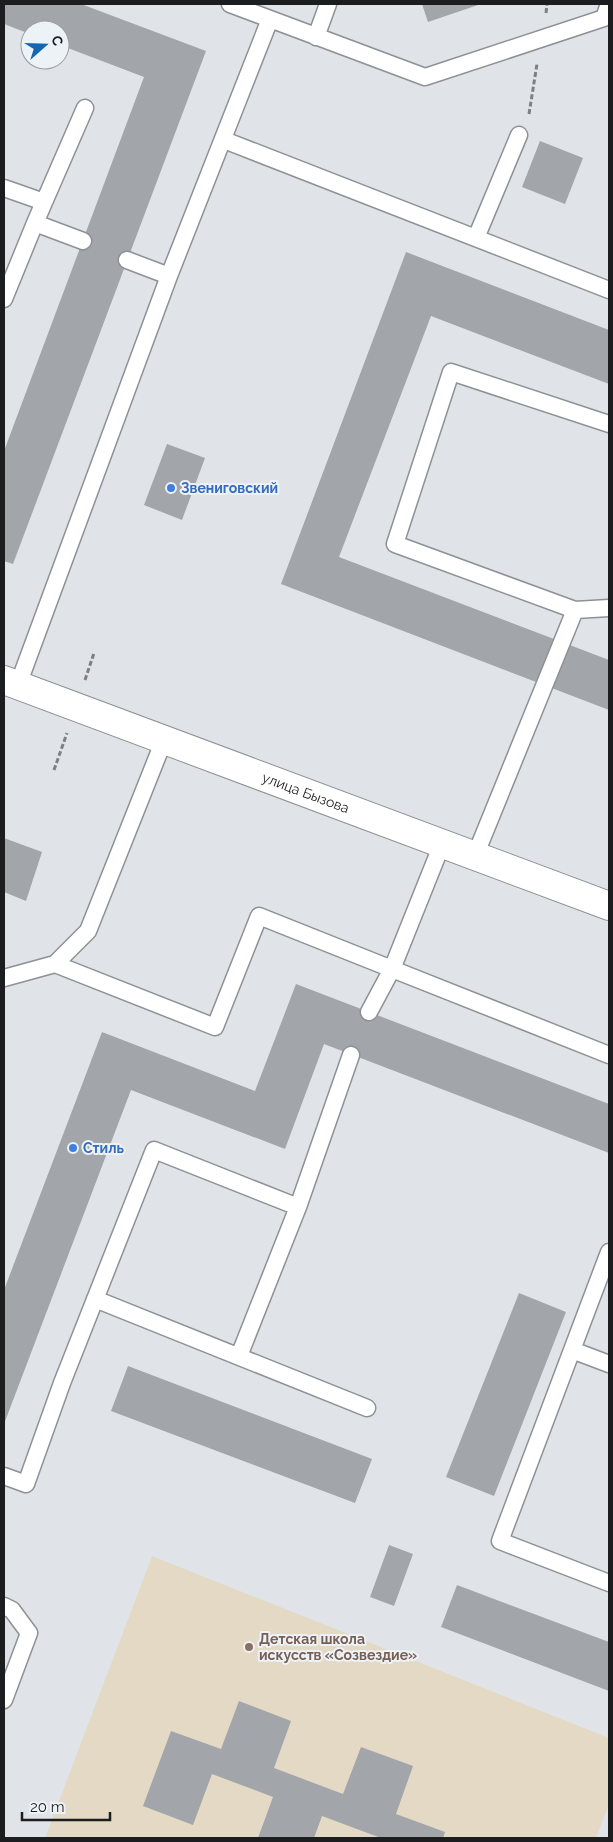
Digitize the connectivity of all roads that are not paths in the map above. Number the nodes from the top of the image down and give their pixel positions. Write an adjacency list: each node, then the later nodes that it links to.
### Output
1 (230, 4): 4 (lane)
2 (328, 4): 5 (lane)
3 (609, 4): 5 (lane)
4 (270, 18): 5 (lane); 8 (lane)
5 (316, 37)
6 (85, 108): 10 (lane)
7 (519, 135): 12 (lane)
8 (224, 140): 12 (lane); 15 (lane)
9 (4, 188): 10 (lane)
10 (44, 202): 11 (lane)
11 (35, 222): 13 (lane); 17 (lane)
12 (476, 238): 16 (lane)
13 (83, 241)
14 (128, 260): 15 (lane)
15 (169, 276): 21 (lane)
16 (609, 290)
17 (4, 299)
18 (609, 424): 20 (lane)
19 (609, 608): 20 (lane)
20 (575, 610): 24 (lane)
21 (11, 682): 22 (street, улица Бызова)
22 (164, 740): 23 (street, улица Бызова); 26 (lane)
23 (442, 844): 24 (street, улица Бызова); 27 (lane)
24 (475, 856): 25 (street, улица Бызова)
25 (609, 906)
26 (55, 964): 27 (lane); 28 (lane)
27 (392, 969): 29 (lane); 31 (lane)
28 (4, 978)
29 (369, 1012)
30 (351, 1055): 32 (lane)
31 (609, 1055)
32 (298, 1207): 34 (lane); 36 (lane)
33 (609, 1252): 35 (lane)
34 (95, 1299): 36 (lane); 39 (lane)
35 (572, 1350): 37 (lane); 40 (lane)
36 (239, 1356): 38 (lane)
37 (609, 1364)
38 (367, 1408)
39 (4, 1476)
40 (609, 1583)
41 (4, 1606): 42 (lane)
42 (4, 1700)

